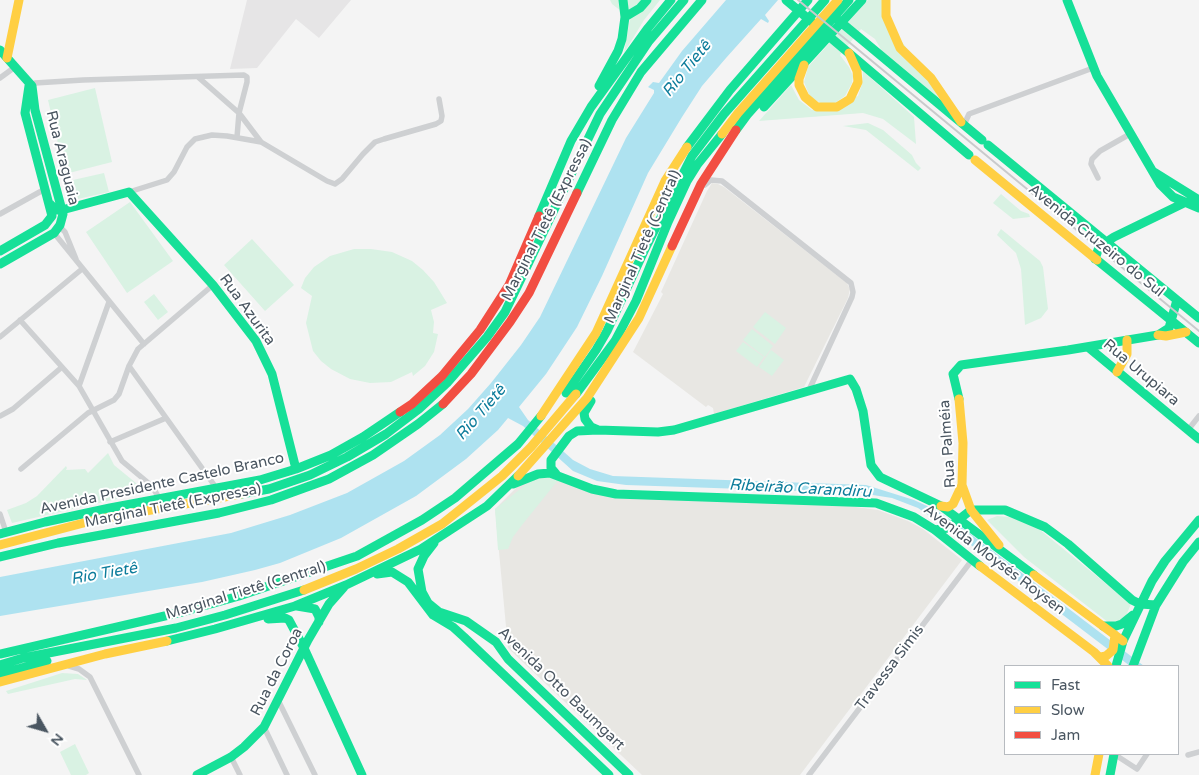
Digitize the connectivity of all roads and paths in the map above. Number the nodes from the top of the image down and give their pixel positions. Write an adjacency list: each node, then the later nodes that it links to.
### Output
1 (19, 0): 19 (main road)
2 (623, 0): 16 (main road)
3 (647, 0): 16 (main road)
4 (671, 0): 28 (main road)
5 (684, 0): 30 (main road)
6 (702, 0): 109 (main road, Marginal Tietê (Expressa))
7 (786, 0): 18 (main road, Avenida Cruzeiro do Sul)
8 (808, 0): 87 (main road)
9 (814, 0): 33 (main road, Avenida Cruzeiro do Sul)
10 (825, 0): 38 (main road)
11 (838, 0): 26 (main road, Marginal Tietê (Central))
12 (850, 0): 39 (main road)
13 (862, 0): 20 (main road)
14 (886, 0): 33 (main road)
15 (1067, 0): 22 (main road)
16 (625, 17): 28 (main road)
17 (0, 50): 19 (main road)
18 (848, 52): 20 (main road); 59 (main road, Avenida Cruzeiro do Sul)
19 (7, 58): 21 (main road)
20 (806, 61): 39 (main road)
21 (15, 67): 24 (street); 25 (main road)
22 (1093, 68): 33 (street); 34 (main road)
23 (198, 77): 25 (street); 29 (street); 29 (street)
24 (0, 78)
25 (30, 86): 31 (main road, Rua Araguaia); 32 (main road, Rua Araguaia)
26 (755, 93): 37 (main road, Marginal Tietê (Central)); 38 (main road)
27 (439, 99): 36 (street)
28 (591, 107): 57 (main road, Avenida Presidente Castelo Branco)
29 (239, 113): 35 (street); 36 (street)
30 (600, 114): 57 (main road); 99 (main road)
31 (37, 116): 32 (main road); 50 (main road, Rua Araguaia)
32 (26, 117): 42 (main road, Rua Araguaia)
33 (962, 124): 56 (main road, Avenida Cruzeiro do Sul)
34 (1130, 134): 40 (main road); 41 (street)
35 (237, 137): 36 (street); 43 (street)
36 (261, 142)
37 (710, 147): 62 (main road); 77 (main road, Marginal Tietê (Central))
38 (692, 156): 55 (main road)
39 (716, 157): 45 (main road)
40 (1154, 172): 44 (main road); 46 (main road)
41 (1098, 178)
42 (45, 189): 48 (main road, Rua Araguaia); 52 (street)
43 (129, 192): 50 (main road); 63 (main road, Rua Azurita)
44 (1173, 197): 47 (main road); 51 (main road)
45 (694, 201): 62 (main road); 82 (street)
46 (1199, 201): 47 (main road)
47 (1184, 202): 49 (main road); 51 (main road)
48 (50, 204): 50 (main road); 53 (main road, Rua Araguaia)
49 (1199, 208)
50 (62, 210): 54 (main road, Rua Araguaia)
51 (1168, 210): 56 (main road)
52 (0, 214)
53 (48, 223): 54 (main road); 58 (main road)
54 (56, 230): 60 (main road); 61 (street, Rua Araguaia); 61 (street, Rua Araguaia)
55 (652, 235): 77 (main road); 87 (main road)
56 (1106, 242): 59 (main road); 64 (main road, Avenida Cruzeiro do Sul)
57 (528, 243): 93 (main road, Avenida Presidente Castelo Branco)
58 (0, 251)
59 (1096, 259): 68 (main road, Avenida Cruzeiro do Sul)
60 (0, 264)
61 (80, 267): 65 (street, Rua Araguaia); 67 (street)
62 (657, 278): 73 (main road)
63 (214, 286): 75 (street); 93 (main road, Rua Azurita)
64 (1177, 300): 66 (main road, Avenida Cruzeiro do Sul); 68 (main road)
65 (109, 302): 75 (street, Rua Araguaia); 81 (street)
66 (1198, 316)
67 (20, 320): 71 (street); 79 (street)
68 (1172, 321): 69 (main road, Avenida Cruzeiro do Sul); 70 (main road)
69 (1186, 332): 70 (main road); 74 (main road, Avenida Cruzeiro do Sul)
70 (1158, 335): 72 (main road)
71 (0, 337)
72 (1127, 340): 76 (main road); 80 (main road)
73 (625, 342): 88 (main road); 96 (main road)
74 (1199, 343)
75 (144, 344): 78 (street)
76 (1088, 347): 80 (main road, Rua Urupiara); 95 (main road, Rua Palméia)
77 (599, 364): 131 (main road, Marginal Tietê (Central))
78 (129, 366): 83 (street); 86 (street)
79 (62, 367): 81 (street); 84 (street)
80 (1117, 372): 89 (main road, Rua Urupiara)
81 (79, 386): 83 (street)
82 (809, 390): 88 (main road); 100 (main road, Avenida Moysés Roysen)
83 (93, 410): 91 (street); 92 (street)
84 (0, 416)
85 (1199, 416): 89 (street)
86 (166, 418): 91 (street); 97 (street)
87 (540, 418): 127 (main road)
88 (598, 430): 94 (main road)
89 (1188, 430): 90 (main road, Rua Urupiara)
90 (1199, 439)
91 (110, 442): 98 (street)
92 (20, 469)
93 (296, 469): 97 (main road, Avenida Presidente Castelo Branco)
94 (556, 474): 96 (main road, Avenida Moysés Roysen); 105 (main road, Avenida Moysés Roysen)
95 (962, 485): 100 (main road); 101 (main road, Rua Palméia)
96 (506, 487): 107 (main road)
97 (217, 489): 98 (main road, Avenida Presidente Castelo Branco)
98 (159, 498): 106 (main road, Avenida Presidente Castelo Branco)
99 (178, 504): 109 (main road); 110 (main road)
100 (941, 506): 103 (main road, Avenida Moysés Roysen)
101 (971, 510): 103 (main road); 111 (main road, Avenida Moysés Roysen); 118 (main road)
102 (0, 514): 106 (street)
103 (957, 520): 105 (main road); 111 (main road, Avenida Moysés Roysen)
104 (1199, 520): 118 (main road)
105 (936, 530): 113 (main road, Avenida Moysés Roysen)
106 (3, 533)
107 (436, 540): 114 (main road); 122 (main road, Avenida Otto Baumgart)
108 (1199, 542): 116 (main road)
109 (58, 543): 112 (main road, Marginal Tietê (Expressa))
110 (0, 545)
111 (1007, 554): 121 (main road, Avenida Moysés Roysen)
112 (0, 557)
113 (972, 560): 129 (main road, Avenida Moysés Roysen); 158 (street, Travessa Simis)
114 (367, 576): 115 (main road); 126 (main road, Avenida Otto Baumgart)
115 (346, 586): 117 (main road); 120 (main road, Rua da Coroa)
116 (1156, 605): 118 (main road); 135 (main road)
117 (295, 606): 119 (main road); 120 (main road)
118 (1139, 608): 121 (main road); 123 (main road)
119 (241, 622): 124 (main road); 128 (main road)
120 (319, 622): 124 (main road, Rua da Coroa)
121 (1103, 626): 123 (main road, Avenida Moysés Roysen)
122 (488, 636): 125 (main road, Avenida Otto Baumgart); 126 (main road)
123 (1120, 640): 129 (main road); 134 (main road); 136 (main road)
124 (304, 648): 141 (main road, Rua da Coroa); 155 (main road)
125 (501, 648): 130 (main road); 157 (main road, Avenida Otto Baumgart)
126 (478, 650): 130 (main road, Avenida Otto Baumgart)
127 (0, 654)
128 (96, 656): 132 (main road); 137 (main road)
129 (1102, 657): 133 (main road, Avenida Moysés Roysen)
130 (490, 660): 156 (main road, Avenida Otto Baumgart)
131 (0, 665)
132 (64, 665): 138 (main road); 150 (street)
133 (1107, 665)
134 (1116, 665)
135 (1133, 665)
136 (1133, 665)
137 (0, 674)
138 (19, 677): 139 (main road); 140 (main road)
139 (0, 682)
140 (0, 691)
141 (278, 700): 142 (main road, Rua da Coroa); 154 (street)
142 (264, 727): 149 (main road, Rua da Coroa); 153 (street)
143 (1199, 752): 148 (street)
144 (1099, 755): 159 (main road)
145 (1114, 755): 160 (main road)
146 (1116, 755): 147 (street)
147 (1144, 755)
148 (1188, 755)
149 (231, 757): 151 (main road, Rua da Coroa); 152 (street)
150 (139, 775)
151 (197, 775)
152 (240, 775)
153 (287, 775)
154 (315, 775)
155 (362, 775)
156 (609, 775)
157 (629, 775)
158 (809, 775)
159 (1095, 775)
160 (1112, 775)

